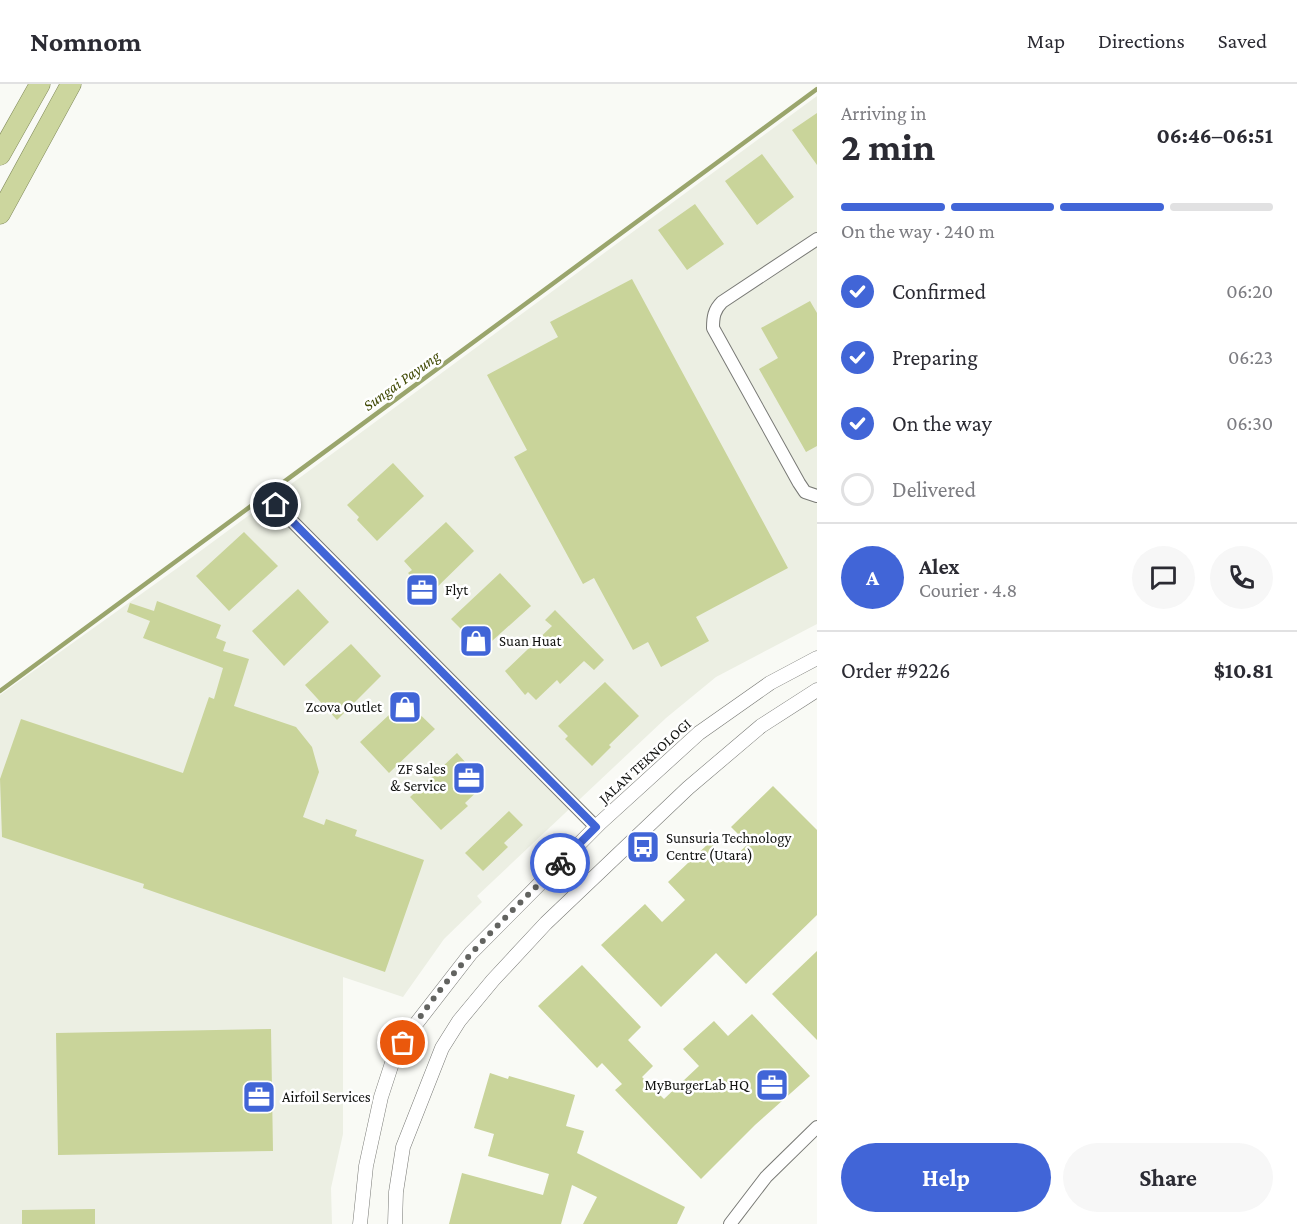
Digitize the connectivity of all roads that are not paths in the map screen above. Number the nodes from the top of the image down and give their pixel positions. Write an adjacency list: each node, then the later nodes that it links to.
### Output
1 (40, 84): 3 (highway)
2 (70, 84): 4 (highway)
3 (0, 155)
4 (0, 214)
5 (817, 239): 6 (street)
6 (817, 496)
7 (276, 505): 10 (street)
8 (817, 658): 10 (street, JALAN TEKNOLOGI)
9 (814, 693): 13 (street)
10 (596, 827): 12 (street, JALAN TEKNOLOGI)
11 (817, 1126): 14 (street)
12 (360, 1224)
13 (395, 1224)
14 (730, 1224)

